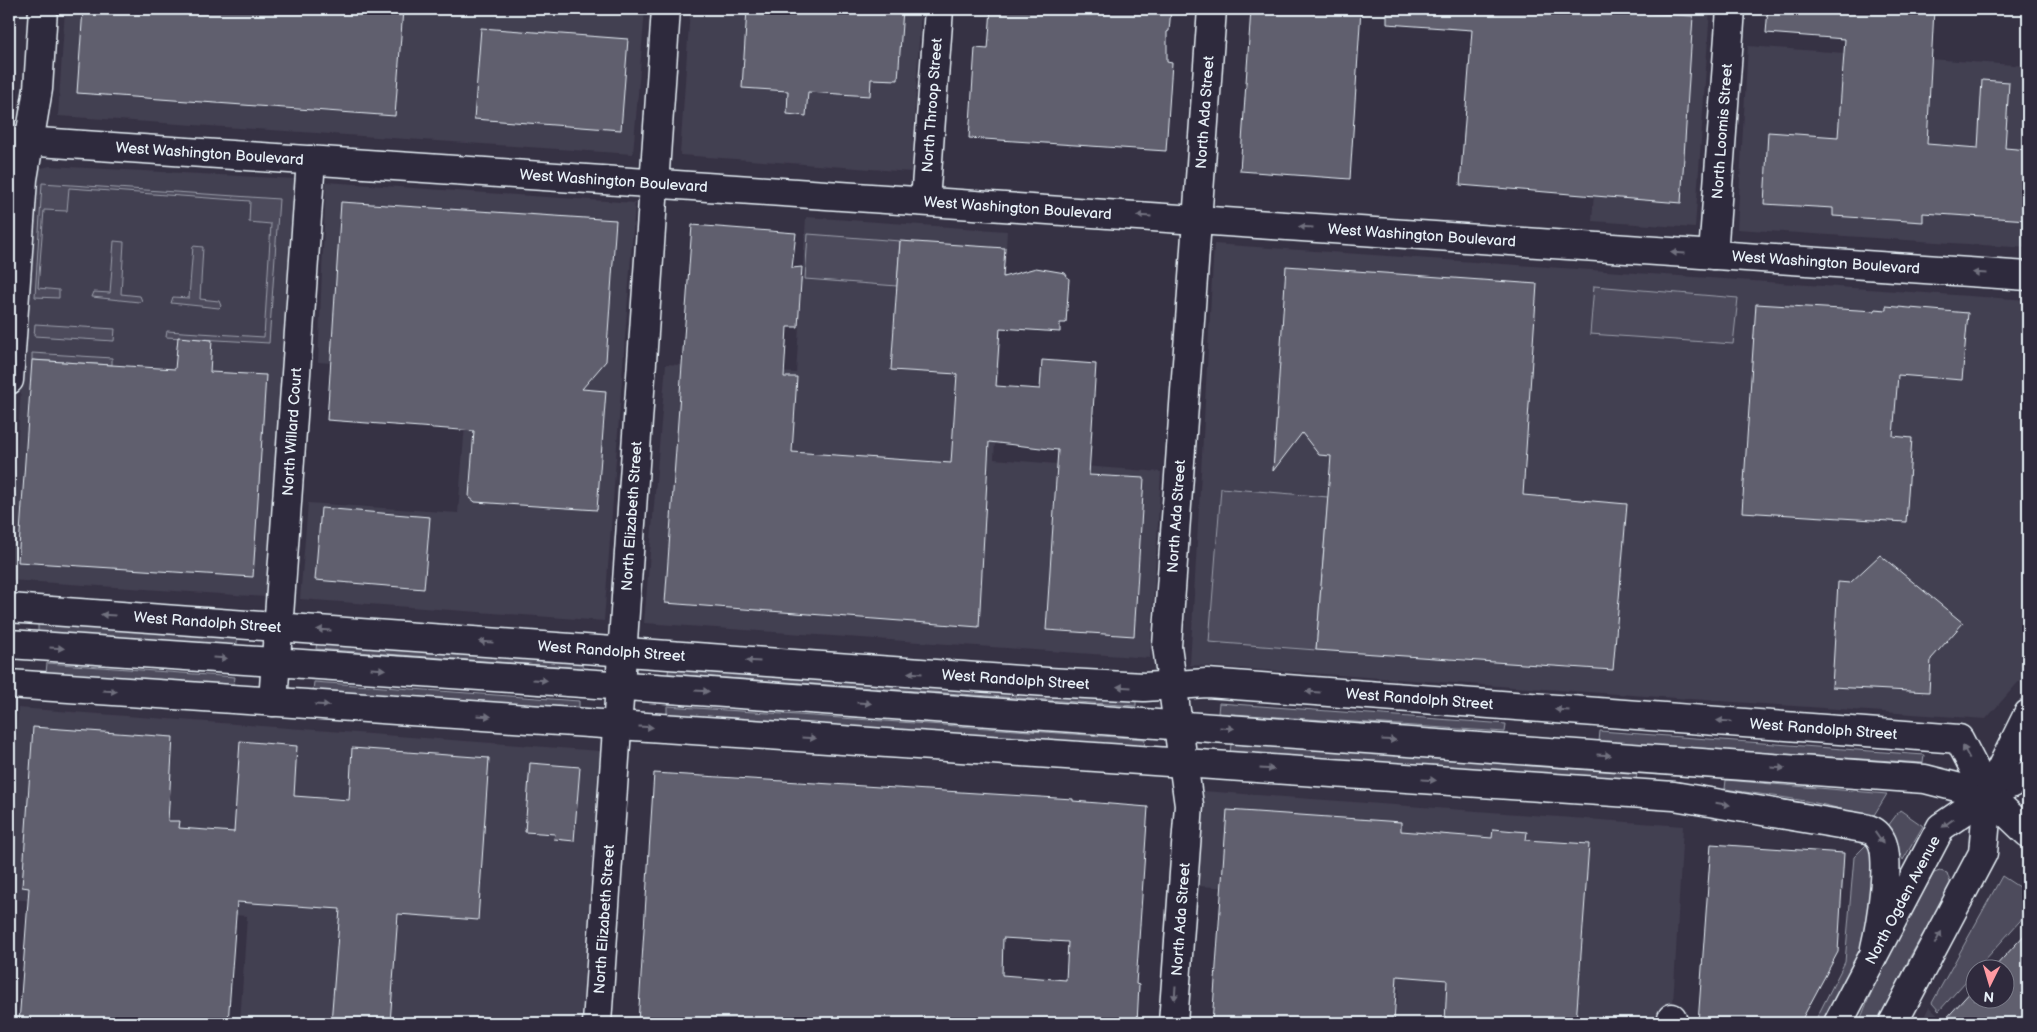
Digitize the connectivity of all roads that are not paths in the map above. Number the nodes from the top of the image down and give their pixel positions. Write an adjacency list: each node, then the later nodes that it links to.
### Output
1 (43, 9): 6 (street)
2 (666, 9): 8 (street, North Elizabeth Street)
3 (939, 9): 9 (street, North Throop Street)
4 (1212, 9): 10 (street, North Ada Street)
5 (1731, 9): 11 (street, North Loomis Street)
6 (19, 141): 7 (street, West Washington Boulevard); 13 (street)
7 (311, 160): 8 (street, West Washington Boulevard); 15 (street, North Willard Court)
8 (654, 183): 9 (street, West Washington Boulevard); 17 (street, North Elizabeth Street)
9 (925, 201): 10 (street, West Washington Boulevard, one-way to 9)
10 (1197, 220): 11 (street, West Washington Boulevard, one-way to 10); 20 (street, North Ada Street)
11 (1713, 255): 12 (street, West Washington Boulevard, one-way to 11)
12 (2028, 276)
13 (9, 380)
14 (9, 608): 15 (street, West Randolph Street, one-way to 14)
15 (279, 626): 17 (street, West Randolph Street, one-way to 15); 18 (street, North Willard Court)
16 (9, 644): 18 (street, West Randolph Street, one-way to 18)
17 (622, 651): 20 (street, West Randolph Street, one-way to 17); 21 (street, North Elizabeth Street)
18 (277, 662): 21 (street, West Randolph Street, one-way to 21); 22 (street, North Willard Court)
19 (9, 684): 22 (street, one-way to 22)
20 (1172, 685): 25 (street, North Ada Street); 28 (street, West Randolph Street, one-way to 20)
21 (619, 686): 24 (street, North Elizabeth Street); 25 (street, West Randolph Street, one-way to 25)
22 (274, 702): 24 (street, one-way to 24)
23 (2028, 714): 28 (street, North Ogden Avenue)
24 (617, 725): 26 (street, one-way to 26); 32 (street, North Elizabeth Street)
25 (1178, 725): 26 (street, North Ada Street); 28 (street, West Randolph Street, one-way to 28)
26 (1184, 763): 30 (street, one-way to 30); 33 (street, North Ada Street, one-way to 33)
27 (2028, 775): 28 (street)
28 (1988, 795): 29 (street, West Randolph Street); 30 (street, North Ogden Avenue, one-way to 30); 34 (street, North Ogden Avenue, one-way to 28)
29 (2028, 833)
30 (1873, 956): 31 (street, North Ogden Avenue)
31 (1843, 1017)
32 (596, 1023)
33 (1173, 1023)
34 (1893, 1023)

